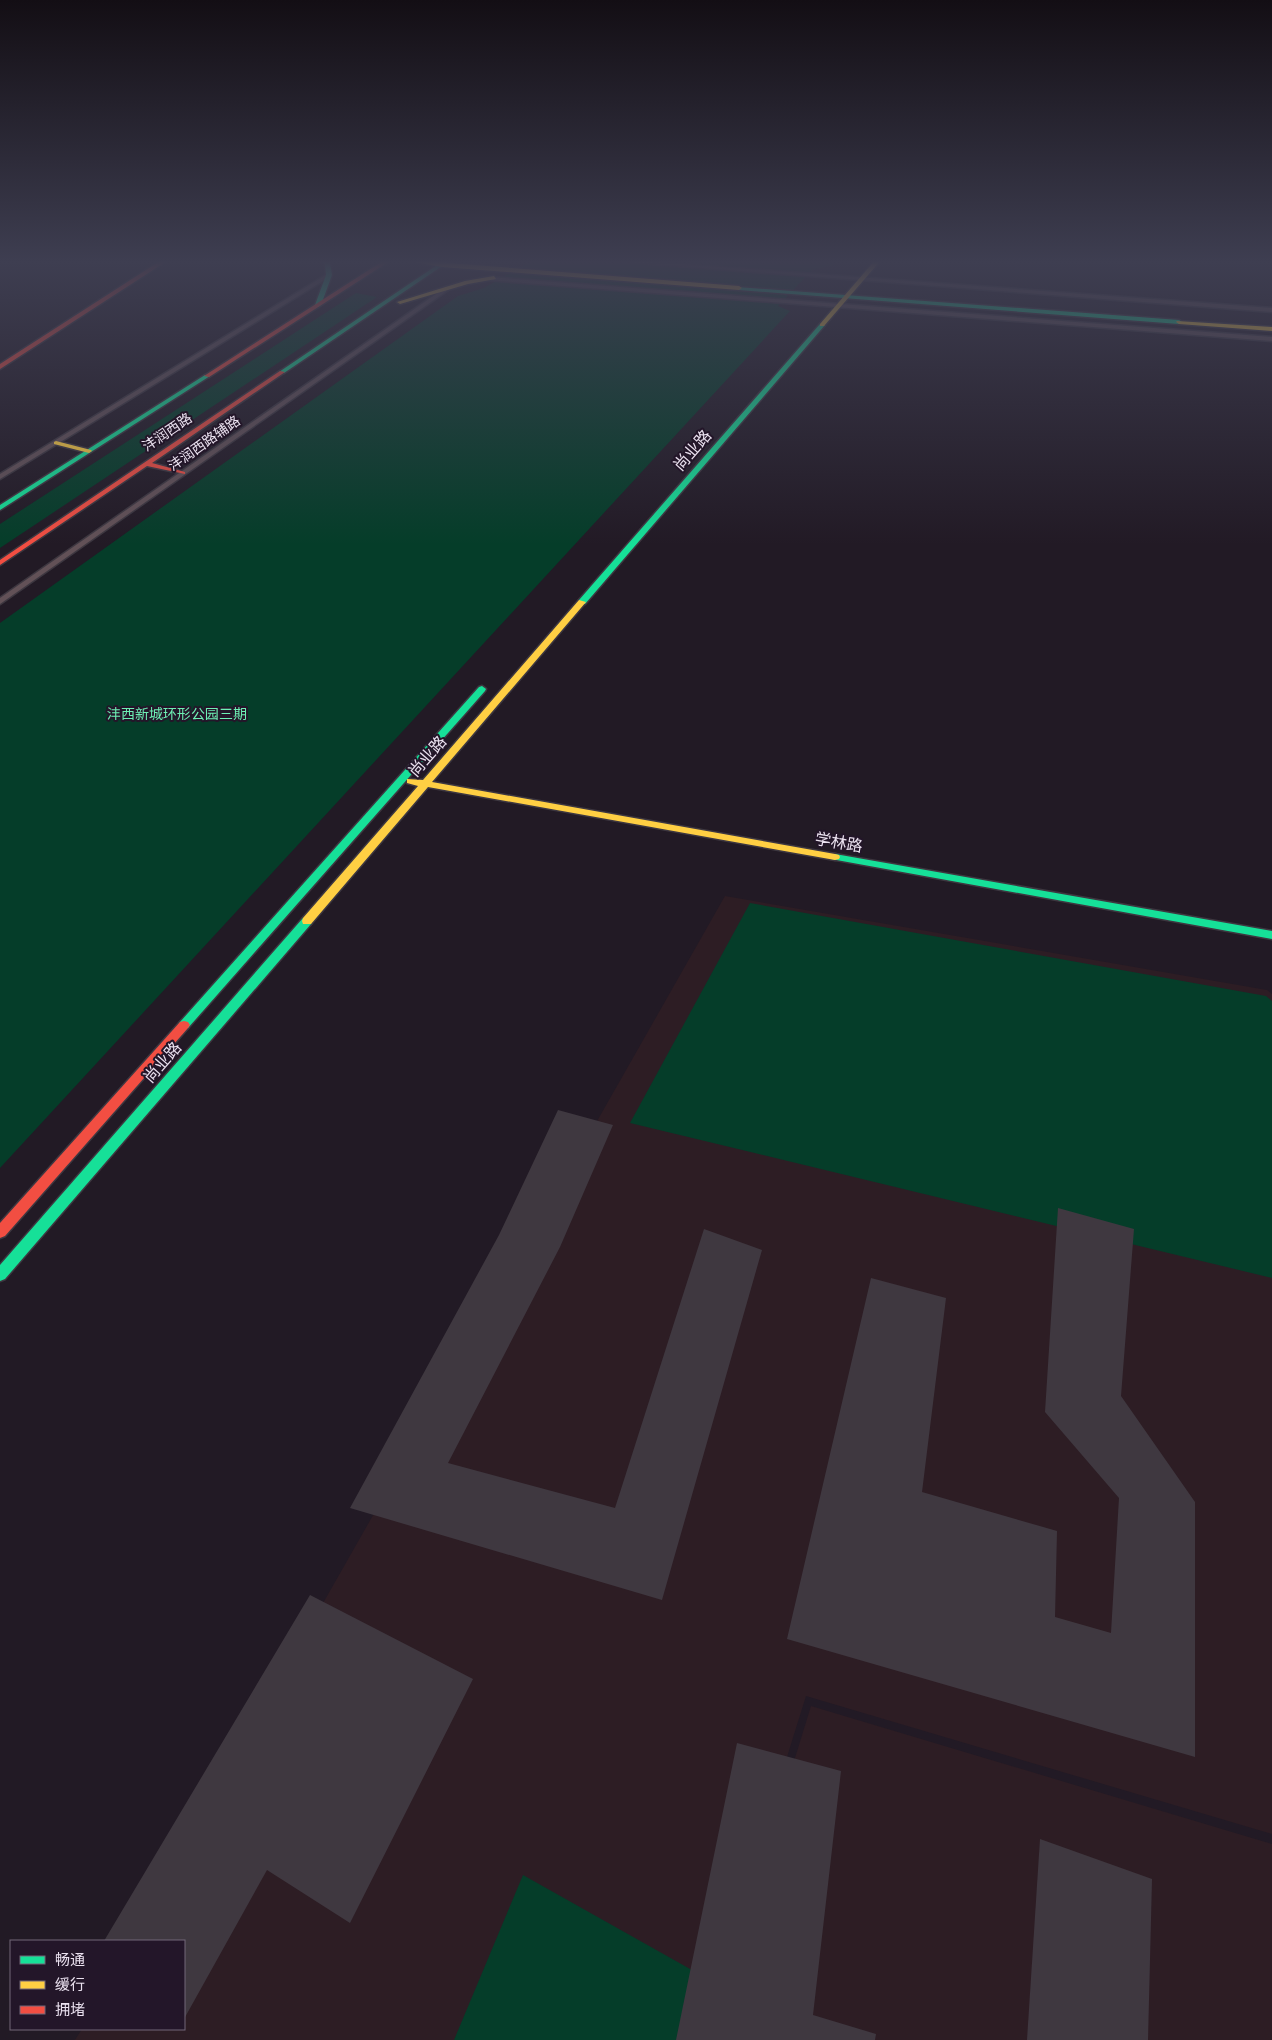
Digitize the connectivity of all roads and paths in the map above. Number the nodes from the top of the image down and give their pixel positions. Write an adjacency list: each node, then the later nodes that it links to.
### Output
1 (20, 354): 7 (main road)
2 (200, 354): 8 (lane)
3 (241, 354): 9 (main road, 沣润西路)
4 (309, 354): 10 (main road, 沣润西路)
5 (353, 354): 11 (lane, 沣润西路辅路)
6 (798, 354): 18 (main road, 尚业路)
7 (0, 367)
8 (56, 443): 9 (main road); 12 (lane)
9 (89, 451): 13 (main road, 沣润西路)
10 (146, 464): 11 (main road); 14 (main road, 沣润西路)
11 (183, 473): 15 (lane, 沣润西路辅路)
12 (0, 477)
13 (0, 508)
14 (0, 563)
15 (0, 602)
16 (491, 679): 17 (main road, 尚业路)
17 (414, 766): 18 (main road); 19 (main road, 尚业路)
18 (442, 771): 20 (main road, 尚业路)
19 (401, 780): 20 (main road, 学林路); 22 (main road, 尚业路)
20 (425, 784): 21 (main road, 学林路); 23 (main road, 尚业路)
21 (1272, 935)
22 (0, 1232)
23 (0, 1275)

